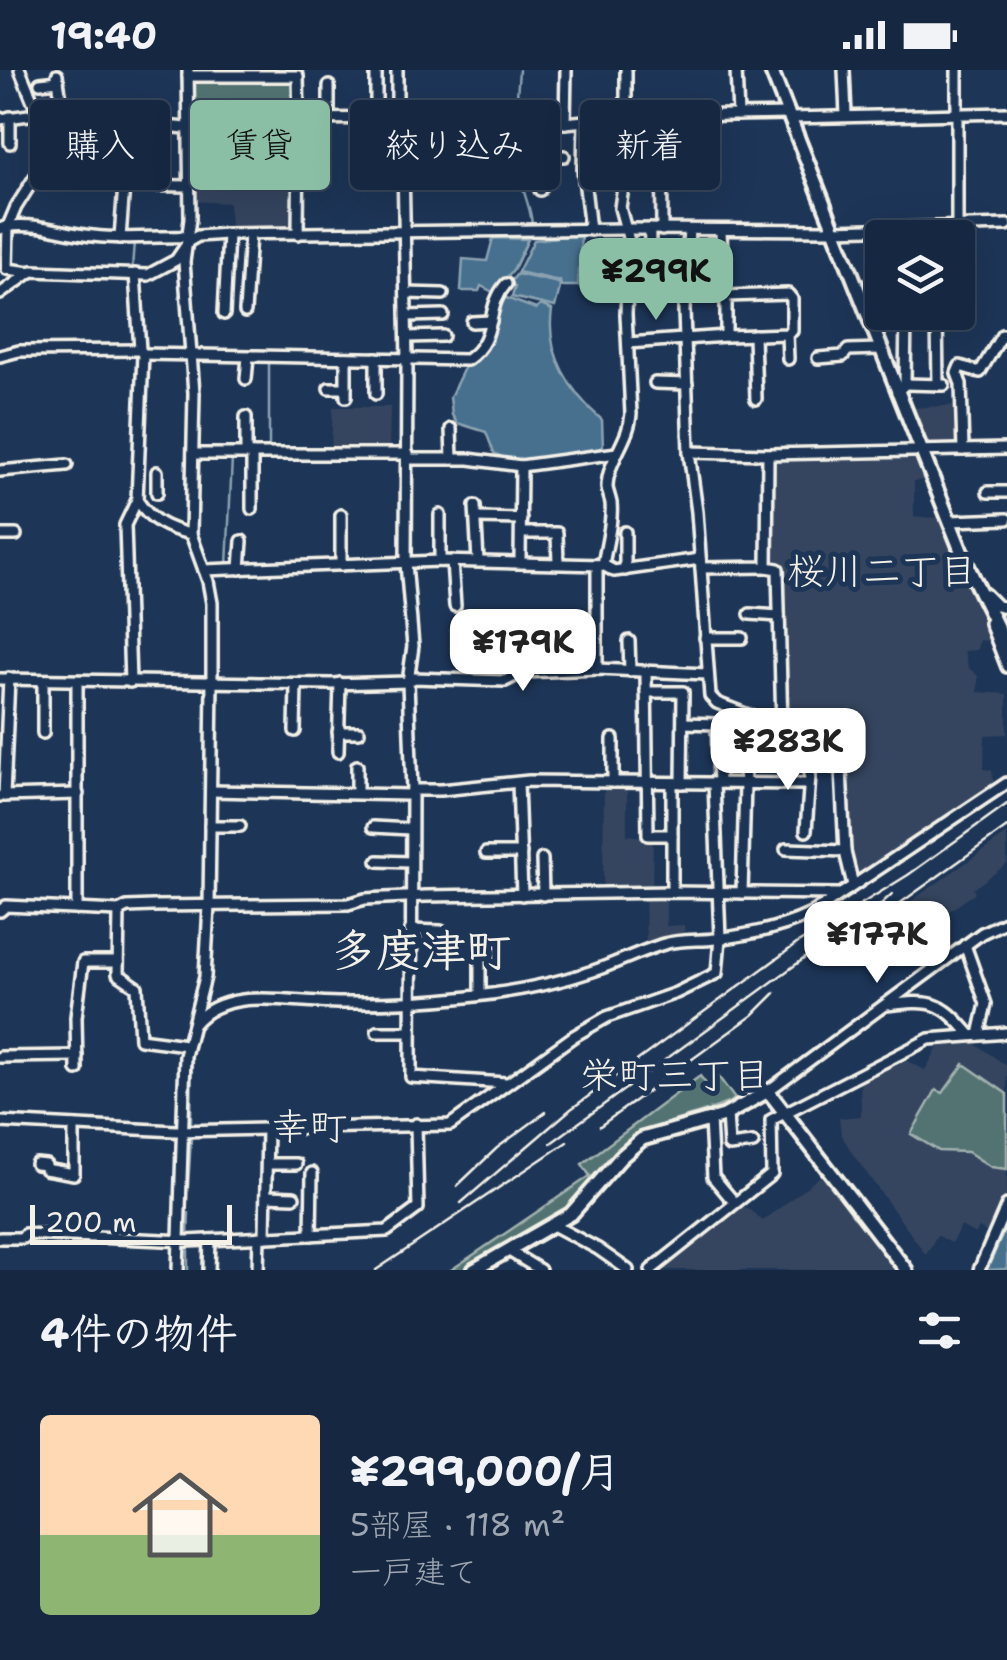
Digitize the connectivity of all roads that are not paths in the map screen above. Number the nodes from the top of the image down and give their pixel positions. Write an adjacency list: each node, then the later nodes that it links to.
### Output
1 (20, 70): 12 (street)
2 (376, 70): 17 (street)
3 (396, 70): 18 (street)
4 (566, 70): 30 (street)
5 (626, 70): 19 (street)
6 (736, 70): 24 (street)
7 (771, 70): 26 (main road)
8 (844, 70): 25 (street)
9 (957, 70): 21 (street)
10 (188, 73): 15 (street); 32 (street)
11 (329, 86): 16 (street)
12 (26, 88): 13 (street); 14 (street)
13 (31, 100)
14 (61, 100)
15 (299, 100)
16 (329, 100)
17 (376, 100)
18 (398, 100)
19 (625, 100)
20 (1007, 112): 21 (street)
21 (958, 114): 25 (street); 45 (street)
22 (30, 115): 27 (street)
23 (720, 115): 24 (street)
24 (738, 115): 26 (street)
25 (846, 115): 26 (street)
26 (789, 116): 55 (main road)
27 (5, 118): 33 (street)
28 (580, 121): 30 (street)
29 (560, 122): 30 (street)
30 (565, 123)
31 (170, 126): 32 (street)
32 (186, 128): 38 (street)
33 (10, 143)
34 (560, 156): 35 (street)
35 (564, 156)
36 (30, 185): 48 (street)
37 (170, 186): 38 (street)
38 (188, 186): 62 (street)
39 (124, 190): 61 (street)
40 (298, 190): 59 (street)
41 (403, 190): 60 (street)
42 (586, 190): 51 (street)
43 (623, 190): 49 (street)
44 (662, 190): 52 (street)
45 (957, 220)
46 (1007, 226): 47 (street)
47 (975, 227)
48 (4, 228): 61 (street); 63 (street)
49 (625, 229): 50 (street); 51 (street); 86 (street)
50 (650, 229): 52 (street); 66 (street)
51 (590, 230): 60 (street)
52 (662, 230): 53 (street)
53 (689, 230): 54 (street); 66 (street)
54 (720, 230): 55 (street); 70 (street)
55 (834, 230): 56 (street); 87 (main road)
56 (865, 231)
57 (228, 234): 58 (street); 62 (street); 72 (street)
58 (250, 234): 59 (street); 71 (street)
59 (298, 234): 60 (street)
60 (405, 234): 67 (street)
61 (120, 238): 62 (street)
62 (186, 242): 64 (street); 89 (street)
63 (30, 272): 64 (street); 68 (street)
64 (135, 274): 88 (street)
65 (506, 284): 75 (street)
66 (688, 288): 85 (street)
67 (406, 293): 69 (street); 74 (street)
68 (0, 294)
69 (443, 294)
70 (726, 296): 79 (street); 83 (street)
71 (245, 312)
72 (224, 314)
73 (444, 315): 74 (street)
74 (406, 316): 84 (street)
75 (491, 321): 76 (street); 96 (street)
76 (472, 322)
77 (905, 330): 101 (street)
78 (938, 330): 101 (street)
79 (787, 334): 80 (street); 92 (street)
80 (754, 335): 83 (street); 103 (street)
81 (1007, 335): 107 (street)
82 (444, 336): 84 (street)
83 (726, 336): 85 (street)
84 (407, 337): 96 (street)
85 (686, 342): 86 (street); 99 (street)
86 (628, 343): 110 (street)
87 (880, 349): 93 (street); 101 (main road)
88 (142, 352): 89 (street); 90 (street); 120 (street)
89 (193, 353): 94 (street); 111 (street)
90 (0, 356)
91 (376, 358): 95 (street); 96 (street); 102 (street)
92 (788, 358)
93 (818, 358)
94 (248, 360): 95 (street); 97 (street)
95 (346, 360): 100 (street)
96 (407, 360): 114 (street)
97 (246, 380)
98 (654, 383): 99 (street)
99 (688, 384): 109 (street)
100 (329, 388)
101 (901, 388): 108 (main road)
102 (376, 394)
103 (756, 399)
104 (246, 418): 113 (street)
105 (451, 429): 115 (street)
106 (1007, 449): 107 (street)
107 (963, 450): 108 (street)
108 (921, 451): 112 (street); 129 (main road)
109 (689, 452): 112 (street); 142 (street)
110 (617, 453): 117 (street); 144 (street)
111 (192, 454): 113 (street); 132 (street)
112 (768, 454): 145 (street)
113 (250, 456): 114 (street); 124 (street)
114 (408, 457): 115 (street); 140 (street)
115 (452, 459): 117 (street)
116 (67, 465): 118 (street)
117 (522, 466): 127 (street)
118 (0, 471)
119 (157, 472): 120 (street)
120 (138, 485): 123 (street)
121 (988, 492): 122 (street)
122 (1007, 492)
123 (137, 500): 132 (street); 167 (street)
124 (252, 509)
125 (440, 514): 136 (street)
126 (342, 515): 143 (street)
127 (521, 519): 131 (street); 138 (street)
128 (1007, 519): 129 (street)
129 (950, 521): 149 (main road)
130 (625, 532): 148 (street)
131 (521, 533): 139 (street); 141 (street)
132 (191, 534): 147 (street)
133 (16, 535): 134 (street)
134 (0, 536)
135 (242, 542): 146 (street)
136 (440, 561): 137 (street); 140 (street)
137 (452, 561): 138 (street); 150 (street)
138 (478, 561): 139 (street)
139 (520, 561): 141 (street)
140 (406, 562): 143 (street); 170 (street)
141 (558, 563): 144 (street)
142 (700, 564): 145 (street); 148 (street); 155 (street)
143 (342, 565): 146 (street)
144 (600, 565): 148 (street); 160 (street)
145 (767, 566): 153 (street)
146 (240, 569): 147 (street)
147 (204, 570): 168 (street)
148 (626, 570)
149 (978, 585): 151 (street); 154 (main road); 159 (street)
150 (455, 606)
151 (1007, 610): 154 (street)
152 (750, 614): 153 (street)
153 (779, 616): 176 (street)
154 (1002, 632): 158 (main road)
155 (705, 638): 156 (street); 163 (street)
156 (742, 638)
157 (629, 641): 161 (street)
158 (1007, 647)
159 (1007, 667)
160 (597, 669): 161 (street); 170 (street)
161 (630, 672): 162 (street)
162 (646, 672): 163 (street); 172 (street)
163 (707, 674): 174 (street)
164 (5, 678): 165 (street); 173 (street)
165 (44, 680): 166 (street); 180 (street)
166 (77, 682): 167 (street); 196 (street)
167 (130, 682): 168 (street)
168 (212, 682): 171 (street); 193 (street)
169 (340, 682): 170 (street); 171 (street); 178 (street)
170 (408, 682): 195 (street)
171 (296, 684): 177 (street)
172 (646, 692): 175 (street); 187 (street)
173 (4, 711): 197 (street)
174 (741, 714): 176 (street); 191 (street)
175 (682, 724): 188 (street); 189 (street)
176 (782, 728): 183 (street)
177 (294, 732)
178 (338, 732): 179 (street); 182 (street)
179 (359, 732)
180 (42, 733)
181 (613, 739): 186 (street)
182 (338, 752)
183 (811, 762): 192 (street); 205 (street)
184 (357, 766): 194 (street)
185 (518, 782): 186 (street); 195 (street); 207 (street)
186 (613, 782): 187 (street)
187 (648, 782): 188 (street); 203 (street)
188 (677, 783): 189 (street); 203 (street)
189 (716, 783): 191 (street); 213 (street)
190 (1007, 783): 211 (street)
191 (745, 784): 192 (street); 214 (street)
192 (808, 784): 202 (street)
193 (210, 791): 194 (street); 198 (street)
194 (357, 792): 195 (street)
195 (411, 792): 201 (street)
196 (78, 794): 197 (street); 220 (street)
197 (2, 796)
198 (212, 826): 199 (street); 219 (street)
199 (240, 826)
200 (373, 827): 201 (street)
201 (410, 829): 210 (street)
202 (806, 831)
203 (672, 835): 212 (street)
204 (786, 850): 205 (street)
205 (845, 850): 211 (street)
206 (486, 853): 207 (street)
207 (520, 853): 216 (street)
208 (542, 859): 217 (street)
209 (378, 861): 210 (street)
210 (410, 862): 218 (street)
211 (854, 885): 215 (street)
212 (672, 892): 213 (street); 217 (street)
213 (718, 893): 214 (street); 226 (street)
214 (742, 893): 215 (street)
215 (841, 894): 226 (street)
216 (522, 895): 217 (street); 218 (street)
217 (543, 895)
218 (410, 897): 219 (street); 224 (street)
219 (209, 906): 222 (street); 232 (street)
220 (77, 909): 221 (street); 222 (street)
221 (0, 911)
222 (120, 911): 229 (street)
223 (1007, 921): 227 (street)
224 (410, 930): 225 (street); 231 (street)
225 (441, 931)
226 (720, 938): 230 (street); 246 (street)
227 (966, 945): 233 (street); 240 (street)
228 (492, 951): 230 (street)
229 (118, 962): 241 (street); 243 (street)
230 (480, 993): 231 (street)
231 (412, 1000): 234 (street); 237 (street)
232 (197, 1004): 234 (street); 235 (street)
233 (884, 1006): 240 (street); 247 (street)
234 (206, 1012): 235 (street)
235 (192, 1026): 241 (street)
236 (377, 1032): 237 (street)
237 (411, 1032): 246 (street)
238 (1007, 1033): 239 (street)
239 (994, 1034): 240 (street); 242 (street)
240 (974, 1035): 249 (street)
241 (186, 1045): 255 (street)
242 (1007, 1045)
243 (77, 1056): 244 (street); 245 (street)
244 (0, 1057)
245 (77, 1070)
246 (506, 1083): 252 (street)
247 (768, 1091): 248 (main road); 249 (main road)
248 (727, 1114): 250 (main road); 256 (street)
249 (786, 1114): 261 (street); 283 (main road)
250 (710, 1120): 265 (street); 267 (main road)
251 (0, 1122): 253 (street)
252 (416, 1124): 254 (street); 268 (street)
253 (74, 1126): 255 (street); 257 (street)
254 (267, 1128): 255 (street); 258 (street)
255 (183, 1131): 271 (street)
256 (752, 1143)
257 (36, 1164)
258 (266, 1164): 259 (street); 263 (street)
259 (296, 1164)
260 (312, 1173): 262 (street)
261 (752, 1189): 264 (street); 265 (street)
262 (312, 1195): 263 (street); 268 (street)
263 (266, 1196): 269 (street)
264 (762, 1201)
265 (734, 1202): 282 (street)
266 (1007, 1205): 284 (street)
267 (554, 1225): 273 (main road); 281 (street)
268 (311, 1235): 269 (street)
269 (262, 1237): 272 (street); 277 (street)
270 (0, 1238): 271 (street)
271 (182, 1239): 272 (street); 275 (street)
272 (210, 1240): 276 (street)
273 (509, 1250): 274 (street); 278 (main road)
274 (521, 1259): 279 (street); 280 (street)
275 (178, 1270)
276 (209, 1270)
277 (258, 1270)
278 (474, 1270)
279 (518, 1270)
280 (540, 1270)
281 (628, 1270)
282 (651, 1270)
283 (906, 1270)
284 (978, 1270)

